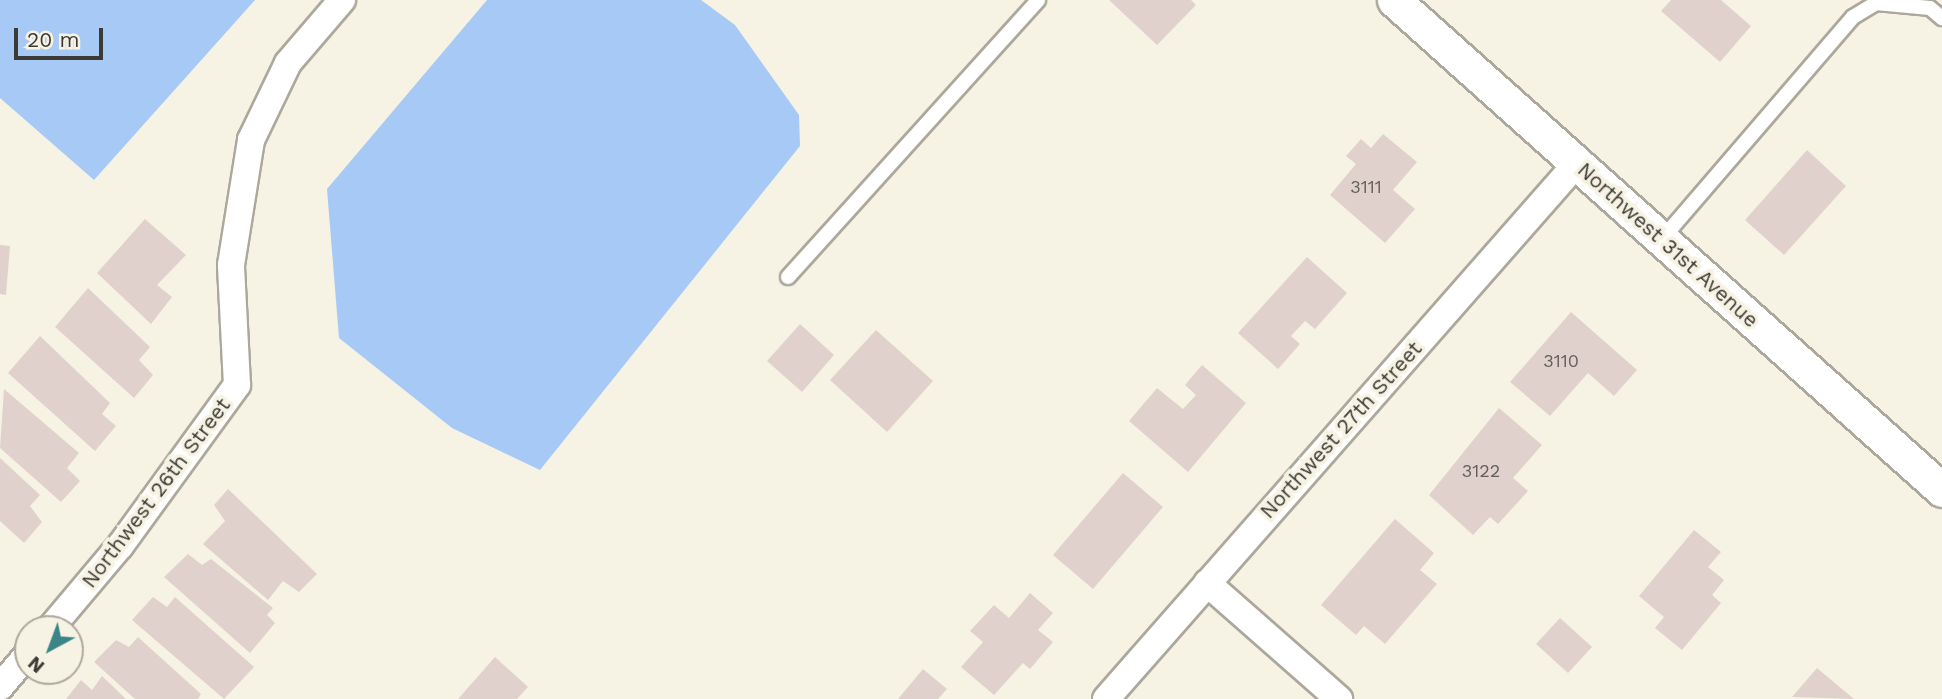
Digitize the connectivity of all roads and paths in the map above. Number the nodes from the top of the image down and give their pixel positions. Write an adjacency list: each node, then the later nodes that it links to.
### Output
1 (342, 0): 10 (street, Northwest 26th Street)
2 (1038, 0): 7 (lane)
3 (1394, 0): 5 (street, Northwest 31st Avenue)
4 (1942, 18): 6 (lane)
5 (1577, 163): 6 (street, Northwest 31st Avenue); 9 (street, Northwest 27th Street)
6 (1662, 239): 8 (street, Northwest 31st Avenue)
7 (788, 277)
8 (1942, 490)
9 (1207, 583): 13 (street, Northwest 27th Street); 14 (street)
10 (62, 615)
11 (14, 670): 12 (street)
12 (0, 687)
13 (1106, 699)
14 (1339, 699)

